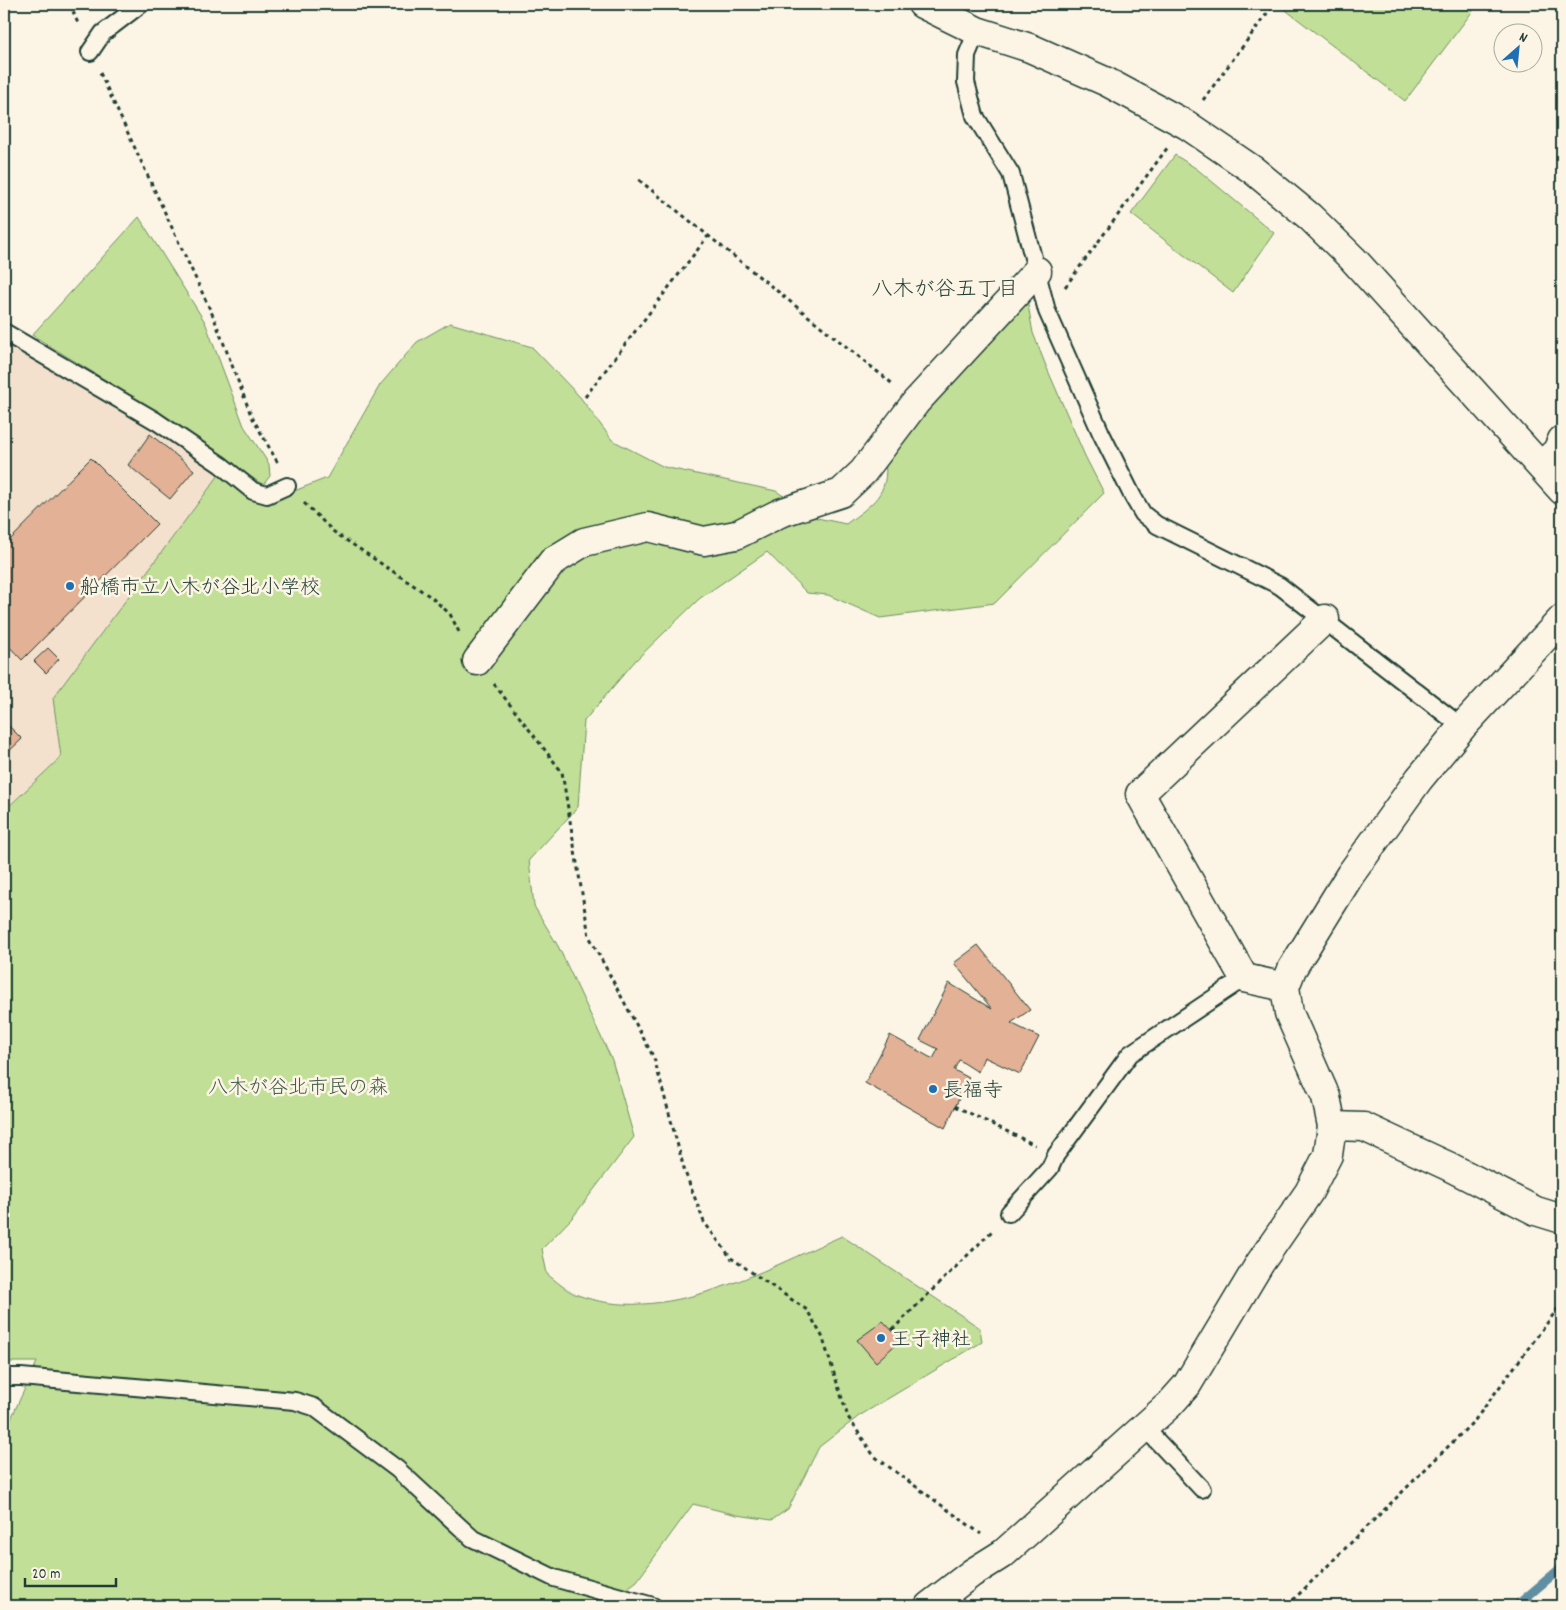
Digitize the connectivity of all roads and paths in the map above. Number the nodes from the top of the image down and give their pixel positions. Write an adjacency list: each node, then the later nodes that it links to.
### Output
1 (70, 4): 6 (path)
2 (141, 4): 6 (lane)
3 (922, 4): 5 (street)
4 (1274, 4): 7 (path)
5 (977, 31): 7 (street); 10 (lane)
6 (90, 52): 17 (path)
7 (1187, 125): 11 (path); 16 (street)
8 (639, 180): 9 (path)
9 (708, 236): 13 (path); 14 (path)
10 (1038, 271): 11 (lane); 14 (street)
11 (1047, 311): 19 (lane)
12 (4, 332): 17 (lane)
13 (585, 397)
14 (916, 402): 21 (street)
15 (1562, 440): 16 (street)
16 (1541, 466): 18 (street)
17 (287, 486): 21 (path)
18 (1562, 490)
19 (1325, 619): 22 (lane); 23 (street)
20 (1562, 619): 22 (street)
21 (477, 661): 35 (path)
22 (1462, 727): 24 (street)
23 (1244, 978): 24 (street); 27 (lane)
24 (1284, 987): 26 (street)
25 (955, 1106): 27 (path)
26 (1332, 1126): 29 (street); 33 (street)
27 (1056, 1155): 28 (lane)
28 (1009, 1213): 31 (path)
29 (1562, 1219)
30 (1562, 1303): 38 (path)
31 (892, 1330)
32 (4, 1378): 36 (lane)
33 (1144, 1427): 34 (lane); 35 (street)
34 (1202, 1489)
35 (1004, 1553): 37 (street)
36 (653, 1606)
37 (929, 1606)
38 (1287, 1606)

